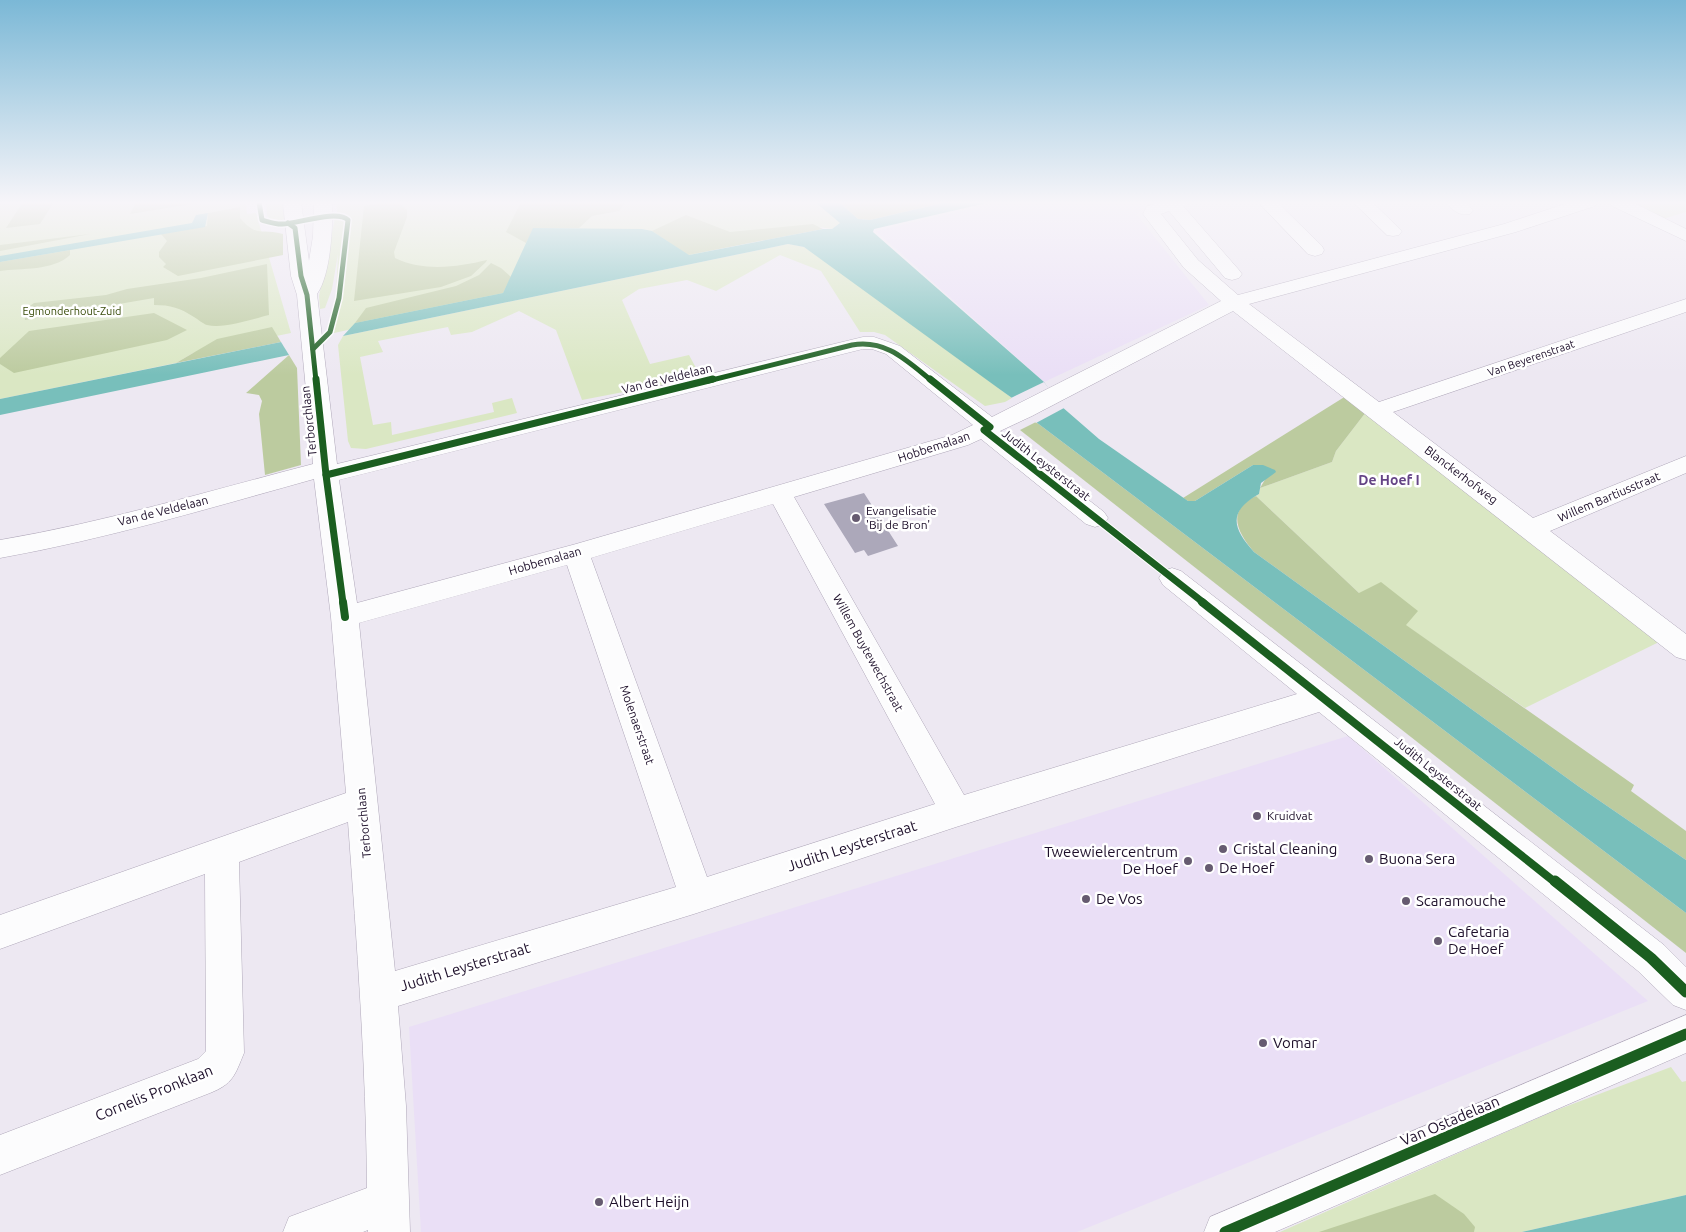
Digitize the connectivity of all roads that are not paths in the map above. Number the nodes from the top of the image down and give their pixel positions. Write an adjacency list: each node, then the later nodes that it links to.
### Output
1 (299, 259): 7 (street, Terborchlaan)
2 (318, 259): 7 (street, Terborchlaan)
3 (1188, 259): 8 (street, Blanckerhofweg)
4 (1221, 259): 6 (street)
5 (1393, 259): 8 (street, Hobbemalaan)
6 (1232, 274)
7 (307, 295): 13 (street, Terborchlaan)
8 (1234, 302): 10 (street, Blanckerhofweg); 11 (street, Hobbemalaan)
9 (1686, 305): 10 (street, Van Beyerenstraat)
10 (1375, 411): 16 (street, Blanckerhofweg)
11 (987, 429): 13 (street, Van de Veldelaan); 14 (street, Hobbemalaan); 15 (street, Judith Leysterstraat)
12 (1686, 464): 16 (street, Willem Bartiusstraat)
13 (326, 472): 17 (street, Van de Veldelaan); 20 (street, Terborchlaan)
14 (780, 494): 18 (street, Hobbemalaan); 24 (street, Willem Buytewechstraat)
15 (1095, 518)
16 (1532, 529): 21 (street, Blanckerhofweg)
17 (0, 549)
18 (576, 552): 20 (street, Hobbemalaan); 26 (street, Molenaerstraat)
19 (1172, 578): 22 (street, Judith Leysterstraat)
20 (345, 617): 23 (street, Terborchlaan)
21 (1686, 649)
22 (1324, 698): 24 (street, Judith Leysterstraat); 28 (street, Judith Leysterstraat)
23 (362, 802): 25 (street); 29 (street, Terborchlaan)
24 (956, 812): 26 (street, Judith Leysterstraat)
25 (222, 852): 27 (street); 31 (street, Cornelis Pronklaan)
26 (697, 897): 29 (street, Judith Leysterstraat)
27 (0, 932)
28 (1686, 992)
29 (379, 994): 32 (street, Terborchlaan)
30 (1686, 1034): 34 (street, Van Ostadelaan)
31 (0, 1155)
32 (388, 1217): 33 (street)
33 (304, 1232)
34 (1226, 1232)

